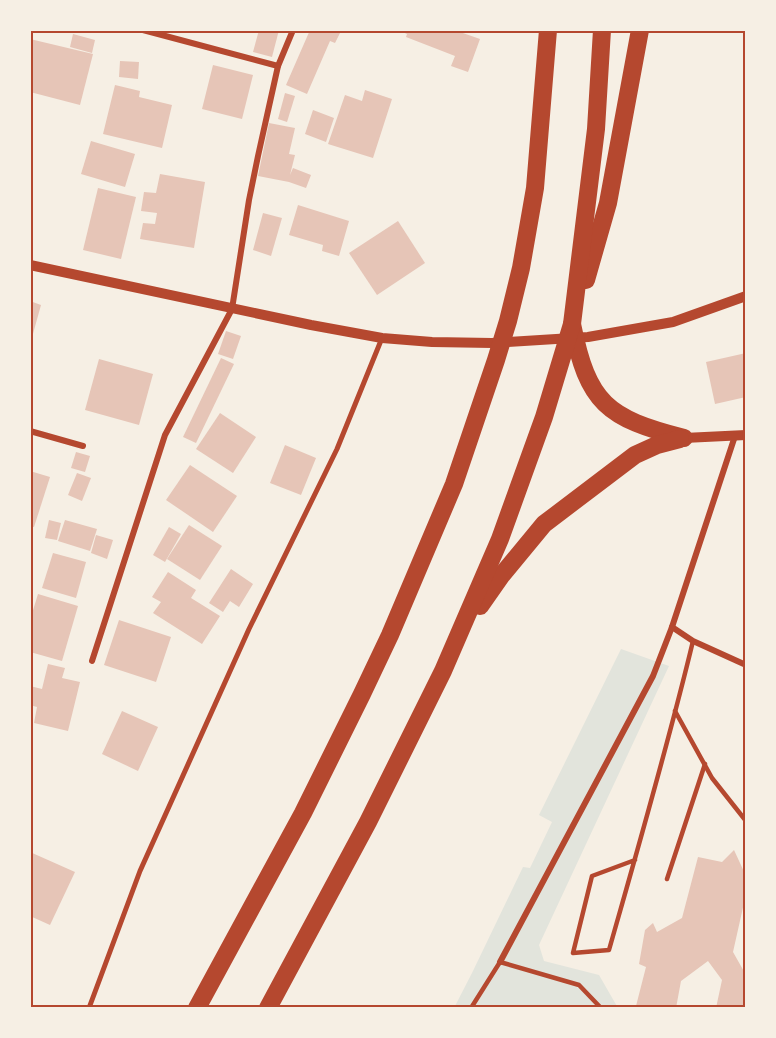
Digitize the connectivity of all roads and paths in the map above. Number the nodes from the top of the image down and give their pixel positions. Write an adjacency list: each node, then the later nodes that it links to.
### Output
1 (143, 30): 6 (street)
2 (293, 30): 6 (street)
3 (548, 30): 28 (highway)
4 (602, 30): 10 (highway)
5 (640, 30): 10 (highway)
6 (279, 66): 9 (street)
7 (30, 265): 9 (street)
8 (746, 296): 11 (street)
9 (232, 309): 11 (street); 18 (street)
10 (572, 324): 14 (highway); 20 (highway)
11 (382, 338): 27 (street)
12 (30, 431): 15 (street)
13 (740, 436): 14 (street); 16 (street)
14 (684, 438): 20 (highway)
15 (83, 446)
16 (672, 627): 17 (street); 26 (street)
17 (693, 642): 19 (street); 21 (lane)
18 (92, 661)
19 (746, 665)
20 (442, 669): 29 (highway)
21 (675, 711): 22 (lane); 24 (lane)
22 (705, 764): 23 (lane); 25 (lane)
23 (746, 821)
24 (634, 861): 24 (lane)
25 (667, 879)
26 (500, 962): 30 (lane); 31 (lane)
27 (89, 1008)
28 (197, 1008)
29 (268, 1008)
30 (471, 1008)
31 (601, 1008)

